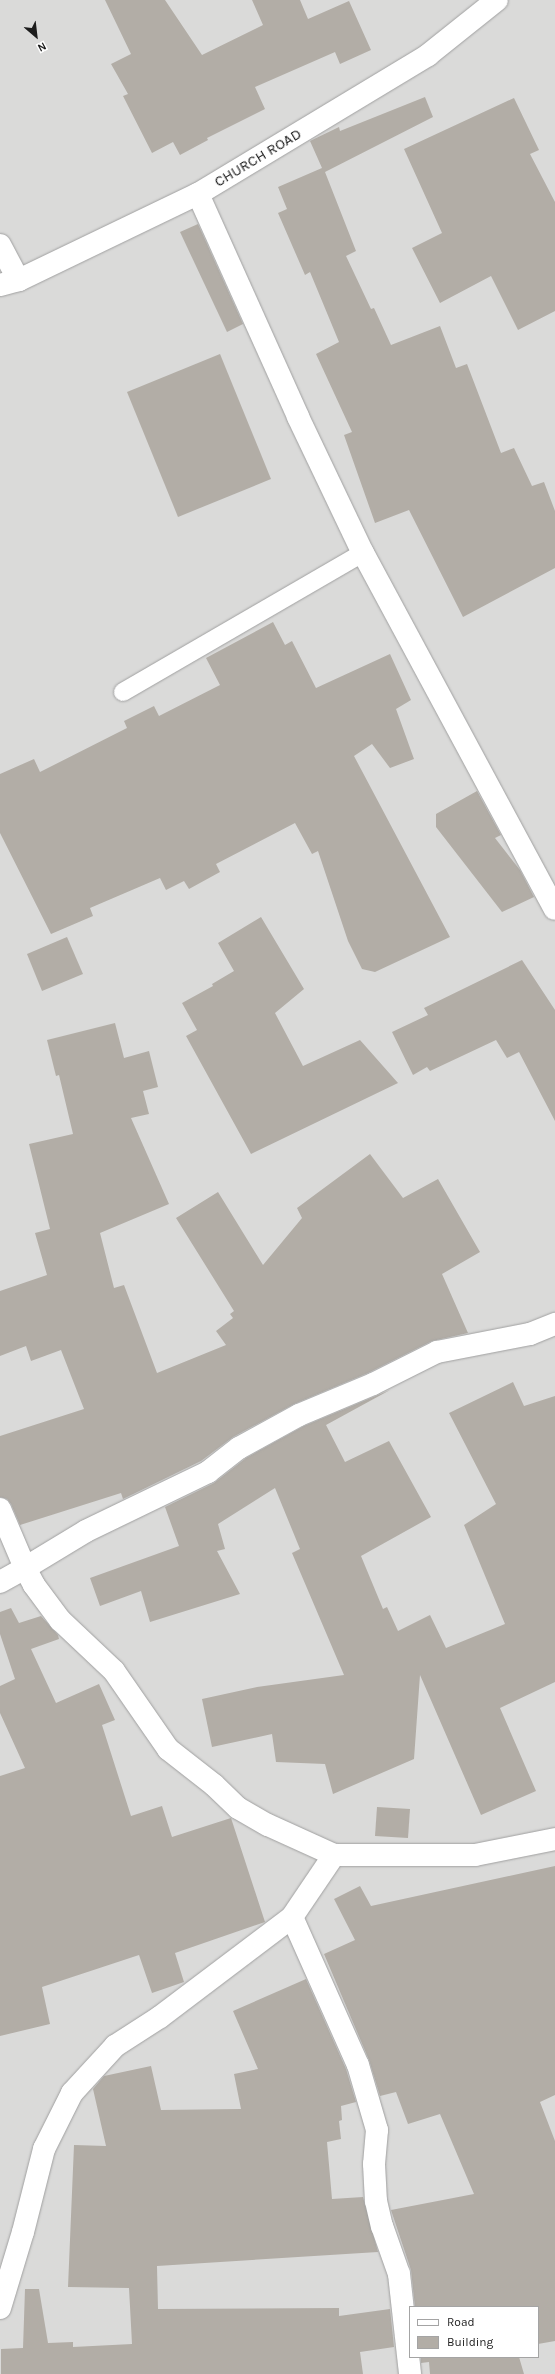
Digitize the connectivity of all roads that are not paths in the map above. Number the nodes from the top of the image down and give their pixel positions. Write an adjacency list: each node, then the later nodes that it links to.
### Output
1 (497, 0): 2 (street, CHURCH ROAD)
2 (198, 194): 4 (street, CHURCH ROAD); 5 (street)
3 (0, 245): 4 (street)
4 (9, 282)
5 (363, 553): 6 (lane); 7 (street)
6 (123, 692)
7 (555, 909)
8 (555, 1324): 10 (street)
9 (0, 1509): 10 (street)
10 (25, 1568): 11 (street); 13 (street)
11 (0, 1582)
12 (555, 1839): 13 (street)
13 (334, 1855): 14 (street)
14 (292, 1917): 15 (street); 16 (street)
15 (0, 2308)
16 (410, 2374)

